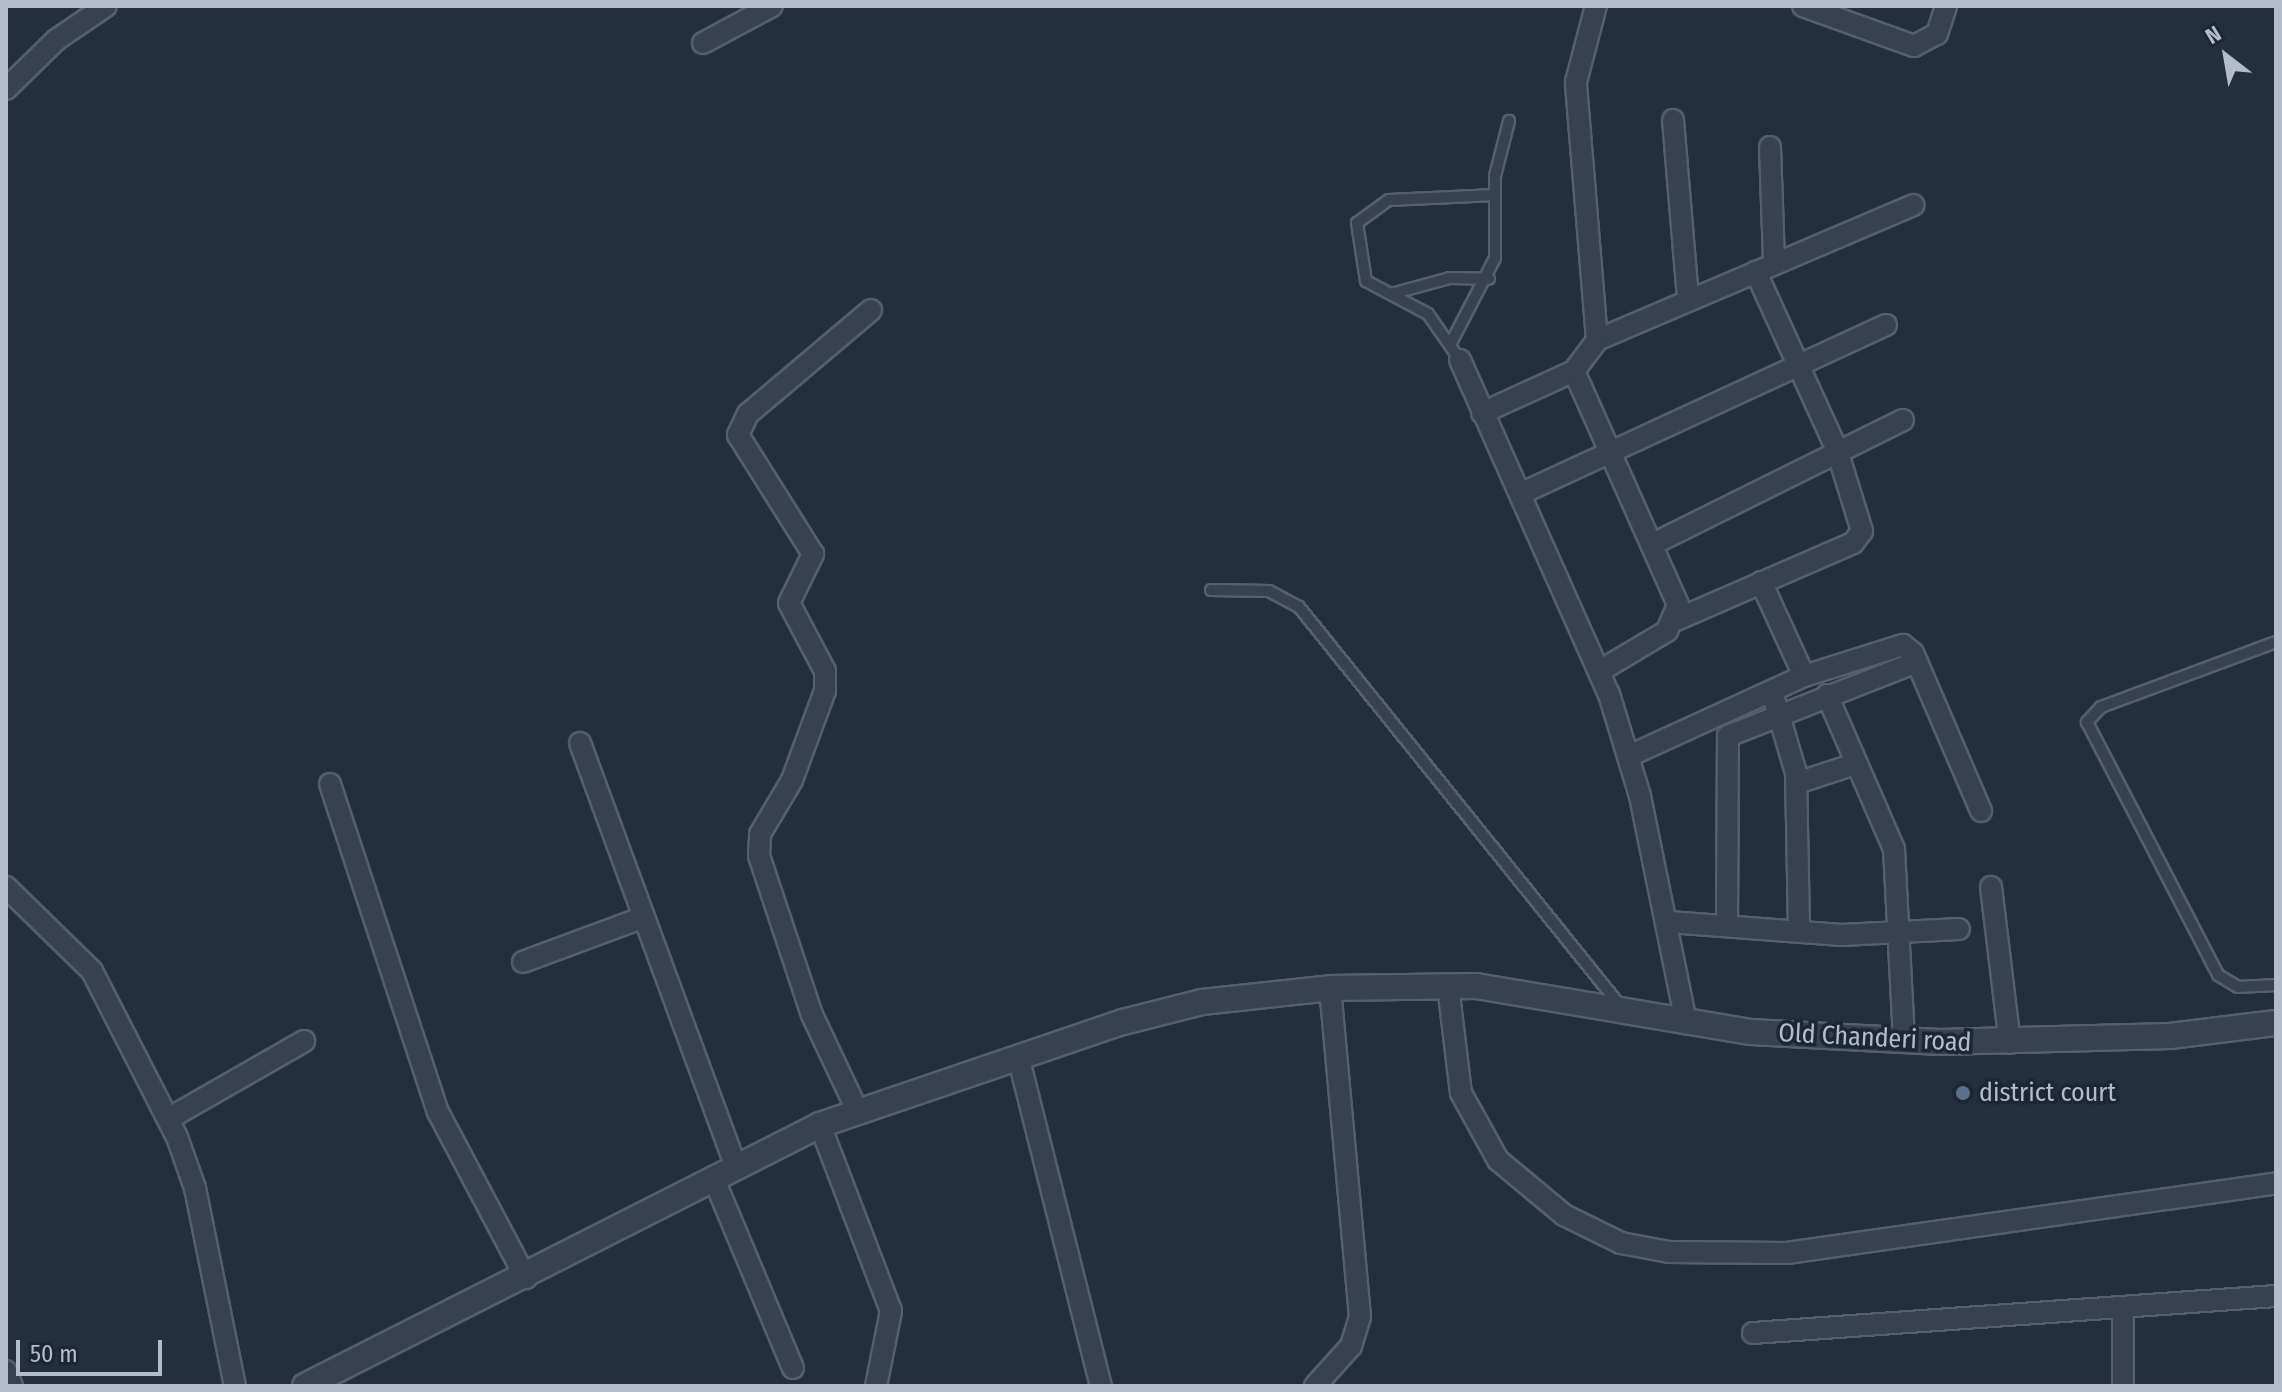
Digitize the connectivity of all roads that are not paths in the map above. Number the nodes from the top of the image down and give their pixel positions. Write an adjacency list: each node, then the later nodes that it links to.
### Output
1 (106, 6): 7 (street)
2 (772, 6): 6 (street)
3 (1803, 6): 4 (street)
4 (1946, 6)
5 (1595, 11): 19 (street)
6 (703, 43)
7 (6, 89)
8 (1673, 120): 16 (street)
9 (1509, 121): 11 (lane)
10 (1770, 147): 13 (street)
11 (1495, 195): 14 (lane); 15 (lane)
12 (1913, 205): 13 (street)
13 (1765, 268): 16 (street); 22 (street)
14 (1489, 279): 15 (lane); 20 (lane)
15 (1391, 294): 20 (lane)
16 (1688, 300): 19 (street)
17 (871, 310): 65 (street)
18 (1886, 325): 22 (street)
19 (1597, 340): 23 (street)
20 (1452, 341): 21 (lane)
21 (1460, 360): 24 (street)
22 (1800, 366): 26 (street); 27 (street)
23 (1574, 371): 24 (street); 27 (street)
24 (1482, 413): 28 (street)
25 (1903, 420): 26 (street)
26 (1837, 450): 29 (street); 30 (street)
27 (1611, 453): 28 (street); 29 (street)
28 (1520, 494): 35 (street)
29 (1653, 544): 32 (street)
30 (1761, 582): 32 (street); 36 (street)
31 (1211, 590): 58 (lane)
32 (1676, 620): 35 (street)
33 (2276, 642): 55 (lane)
34 (1917, 662): 36 (street); 38 (street); 45 (street)
35 (1600, 671): 41 (street)
36 (1804, 676): 37 (street)
37 (1771, 691): 39 (street); 41 (street)
38 (1827, 695): 39 (street); 42 (street)
39 (1778, 712): 43 (street); 50 (street)
40 (580, 743): 48 (street)
41 (1629, 756): 49 (street)
42 (1855, 764): 43 (street); 53 (street)
43 (1797, 783): 52 (street)
44 (330, 784): 71 (street)
45 (1981, 811)
46 (6, 887): 66 (street)
47 (1991, 887): 63 (street)
48 (644, 917): 54 (street); 68 (street)
49 (1669, 922): 50 (street); 59 (street)
50 (1727, 924): 52 (street)
51 (1959, 929): 53 (street)
52 (1799, 931): 53 (street)
53 (1903, 932): 62 (street)
54 (523, 962)
55 (2276, 985)
56 (1463, 986): 57 (street, Old Chanderi road); 58 (street, Old Chanderi road); 70 (street)
57 (1330, 988): 64 (street, Old Chanderi road); 82 (street)
58 (1625, 1013): 59 (street, Old Chanderi road)
59 (1686, 1023): 62 (street, Old Chanderi road)
60 (2276, 1023): 63 (street, Old Chanderi road)
61 (304, 1041): 66 (street)
62 (1904, 1041): 63 (street, Old Chanderi road)
63 (2010, 1043)
64 (1018, 1056): 65 (street, Old Chanderi road); 81 (street)
65 (857, 1110): 67 (street, Old Chanderi road)
66 (168, 1119): 78 (street)
67 (820, 1125): 68 (street, Old Chanderi road); 80 (street)
68 (735, 1165): 69 (street, Old Chanderi road)
69 (713, 1177): 71 (street, Old Chanderi road); 75 (street)
70 (2276, 1183)
71 (526, 1278): 79 (street, Old Chanderi road)
72 (2276, 1296): 73 (street)
73 (2123, 1310): 74 (street); 83 (street)
74 (1753, 1333)
75 (793, 1368)
76 (6, 1371): 77 (street)
77 (12, 1386)
78 (235, 1386)
79 (305, 1386)
80 (876, 1386)
81 (1101, 1386)
82 (1315, 1386)
83 (2123, 1386)

